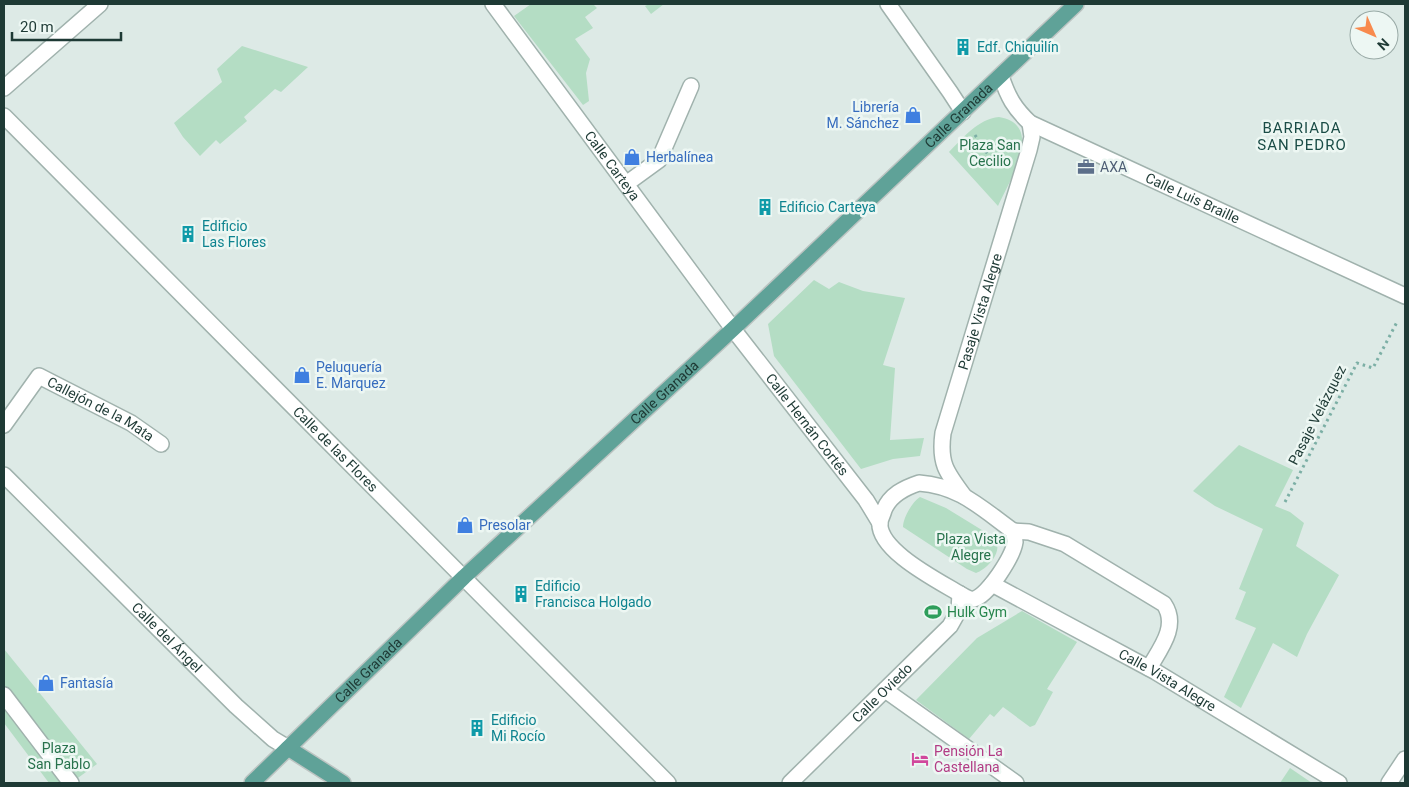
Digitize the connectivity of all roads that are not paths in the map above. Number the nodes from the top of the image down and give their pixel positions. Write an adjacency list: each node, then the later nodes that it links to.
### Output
1 (100, 4): 7 (street)
2 (493, 4): 11 (street, Calle Carteya)
3 (888, 4): 8 (street)
4 (1076, 4): 5 (main road, Calle Granada)
5 (1001, 76): 8 (main road, Calle Granada); 10 (street, Calle Luis Braille)
6 (691, 86): 11 (street)
7 (4, 88)
8 (963, 112): 13 (main road, Calle Granada)
9 (4, 116): 20 (street, Calle de las Flores)
10 (1030, 123): 12 (street, Calle Luis Braille); 17 (street, Pasaje Vista Alegre)
11 (626, 184): 13 (street, Calle Carteya)
12 (1405, 296)
13 (733, 329): 18 (street, Calle Hernán Cortés); 20 (main road, Calle Granada)
14 (4, 426): 15 (street, Callejón de la Mata)
15 (161, 444)
16 (4, 475): 26 (street, Calle del Ángel)
17 (964, 496): 18 (street); 19 (street)
18 (880, 523): 22 (street)
19 (1013, 531): 21 (street); 23 (street)
20 (464, 578): 26 (main road, Calle Granada); 31 (street, Calle de las Flores)
21 (992, 584): 22 (street); 23 (street, Calle Vista Alegre)
22 (960, 594): 24 (street, Calle Oviedo)
23 (1149, 668): 34 (street, Calle Vista Alegre)
24 (886, 690): 32 (street, Calle Oviedo); 33 (street)
25 (4, 695): 28 (street)
26 (288, 748): 29 (main road, Calle Granada); 30 (main road, Calle del Ángel)
27 (1405, 758): 35 (street)
28 (71, 783)
29 (252, 783)
30 (343, 783)
31 (668, 783)
32 (790, 783)
33 (1016, 783)
34 (1339, 783)
35 (1389, 783)

